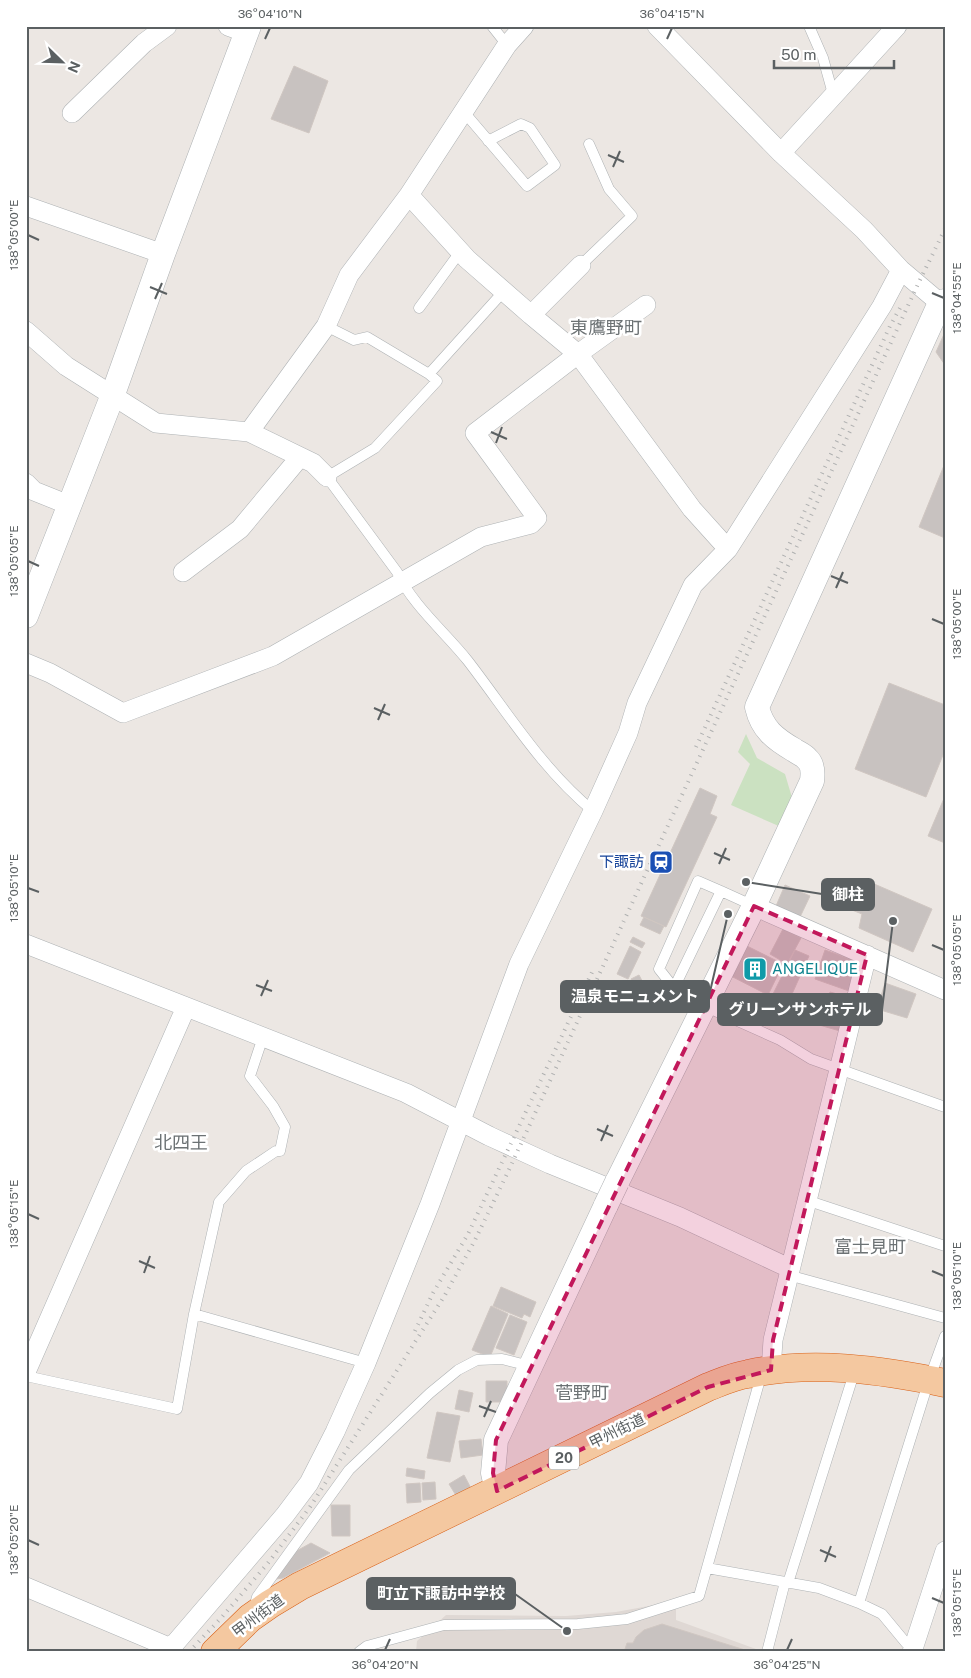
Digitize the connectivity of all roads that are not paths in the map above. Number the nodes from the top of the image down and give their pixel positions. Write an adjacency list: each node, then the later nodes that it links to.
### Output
1 (167, 26): 11 (street)
2 (492, 26): 8 (lane)
3 (524, 26): 8 (street)
4 (657, 26): 14 (street)
5 (809, 26): 9 (lane)
6 (897, 26): 9 (street)
7 (241, 29): 18 (street)
8 (507, 45): 10 (street)
9 (833, 94): 14 (street)
10 (464, 112): 12 (lane); 15 (street)
11 (72, 113)
12 (488, 141): 12 (lane)
13 (590, 144): 19 (lane)
14 (782, 153): 20 (street)
15 (409, 195): 17 (street); 26 (street)
16 (26, 206): 18 (street)
17 (460, 252): 21 (street); 24 (lane)
18 (163, 254): 30 (street)
19 (581, 265): 25 (street)
20 (901, 270): 22 (street); 36 (street)
21 (504, 290): 25 (street); 29 (lane)
22 (942, 302): 43 (street)
23 (646, 305): 28 (street)
24 (419, 308)
25 (531, 315): 28 (street)
26 (326, 326): 29 (lane); 31 (street)
27 (26, 331): 30 (street)
28 (578, 354): 36 (street); 38 (street)
29 (429, 374): 33 (lane)
30 (112, 397): 31 (street); 35 (street)
31 (249, 432): 32 (street)
32 (300, 457): 33 (street); 37 (street)
33 (327, 477): 38 (lane)
34 (26, 483): 35 (street)
35 (69, 505): 39 (street)
36 (728, 549): 41 (street)
37 (183, 572)
38 (401, 582): 40 (street); 41 (lane)
39 (26, 616)
40 (26, 663)
41 (593, 811): 52 (street)
42 (721, 890): 42 (lane); 43 (lane)
43 (754, 906): 45 (street); 47 (street)
44 (26, 944): 48 (street)
45 (867, 955): 46 (street); 50 (street)
46 (945, 990)
47 (703, 1006): 50 (lane); 60 (street, bridge)
48 (186, 1007): 49 (street); 63 (street)
49 (262, 1037): 52 (street); 56 (lane)
50 (840, 1070): 51 (lane); 53 (street)
51 (945, 1106)
52 (462, 1121): 55 (street); 59 (street)
53 (806, 1200): 54 (lane); 55 (street)
54 (945, 1246)
55 (788, 1272): 57 (lane); 62 (street)
56 (194, 1314): 59 (lane); 64 (lane)
57 (945, 1318)
58 (945, 1336): 65 (lane)
59 (366, 1363): 74 (street)
60 (530, 1366): 66 (street); 72 (lane)
61 (856, 1369): 62 (highway, 甲州街道 / 20); 65 (highway, 甲州街道 / 20); 69 (lane)
62 (765, 1371): 66 (highway, 甲州街道 / 20); 68 (lane)
63 (26, 1372)
64 (26, 1376)
65 (937, 1382): 71 (lane)
66 (497, 1491): 72 (highway, 甲州街道 / 20)
67 (945, 1551): 73 (street)
68 (707, 1568): 69 (lane); 76 (lane)
69 (786, 1582): 71 (lane); 77 (lane)
70 (26, 1587): 74 (street)
71 (859, 1603): 73 (lane)
72 (250, 1618): 75 (highway, 甲州街道 / 20)
73 (913, 1650)
74 (171, 1651)
75 (214, 1652)
76 (359, 1652)
77 (768, 1652)

